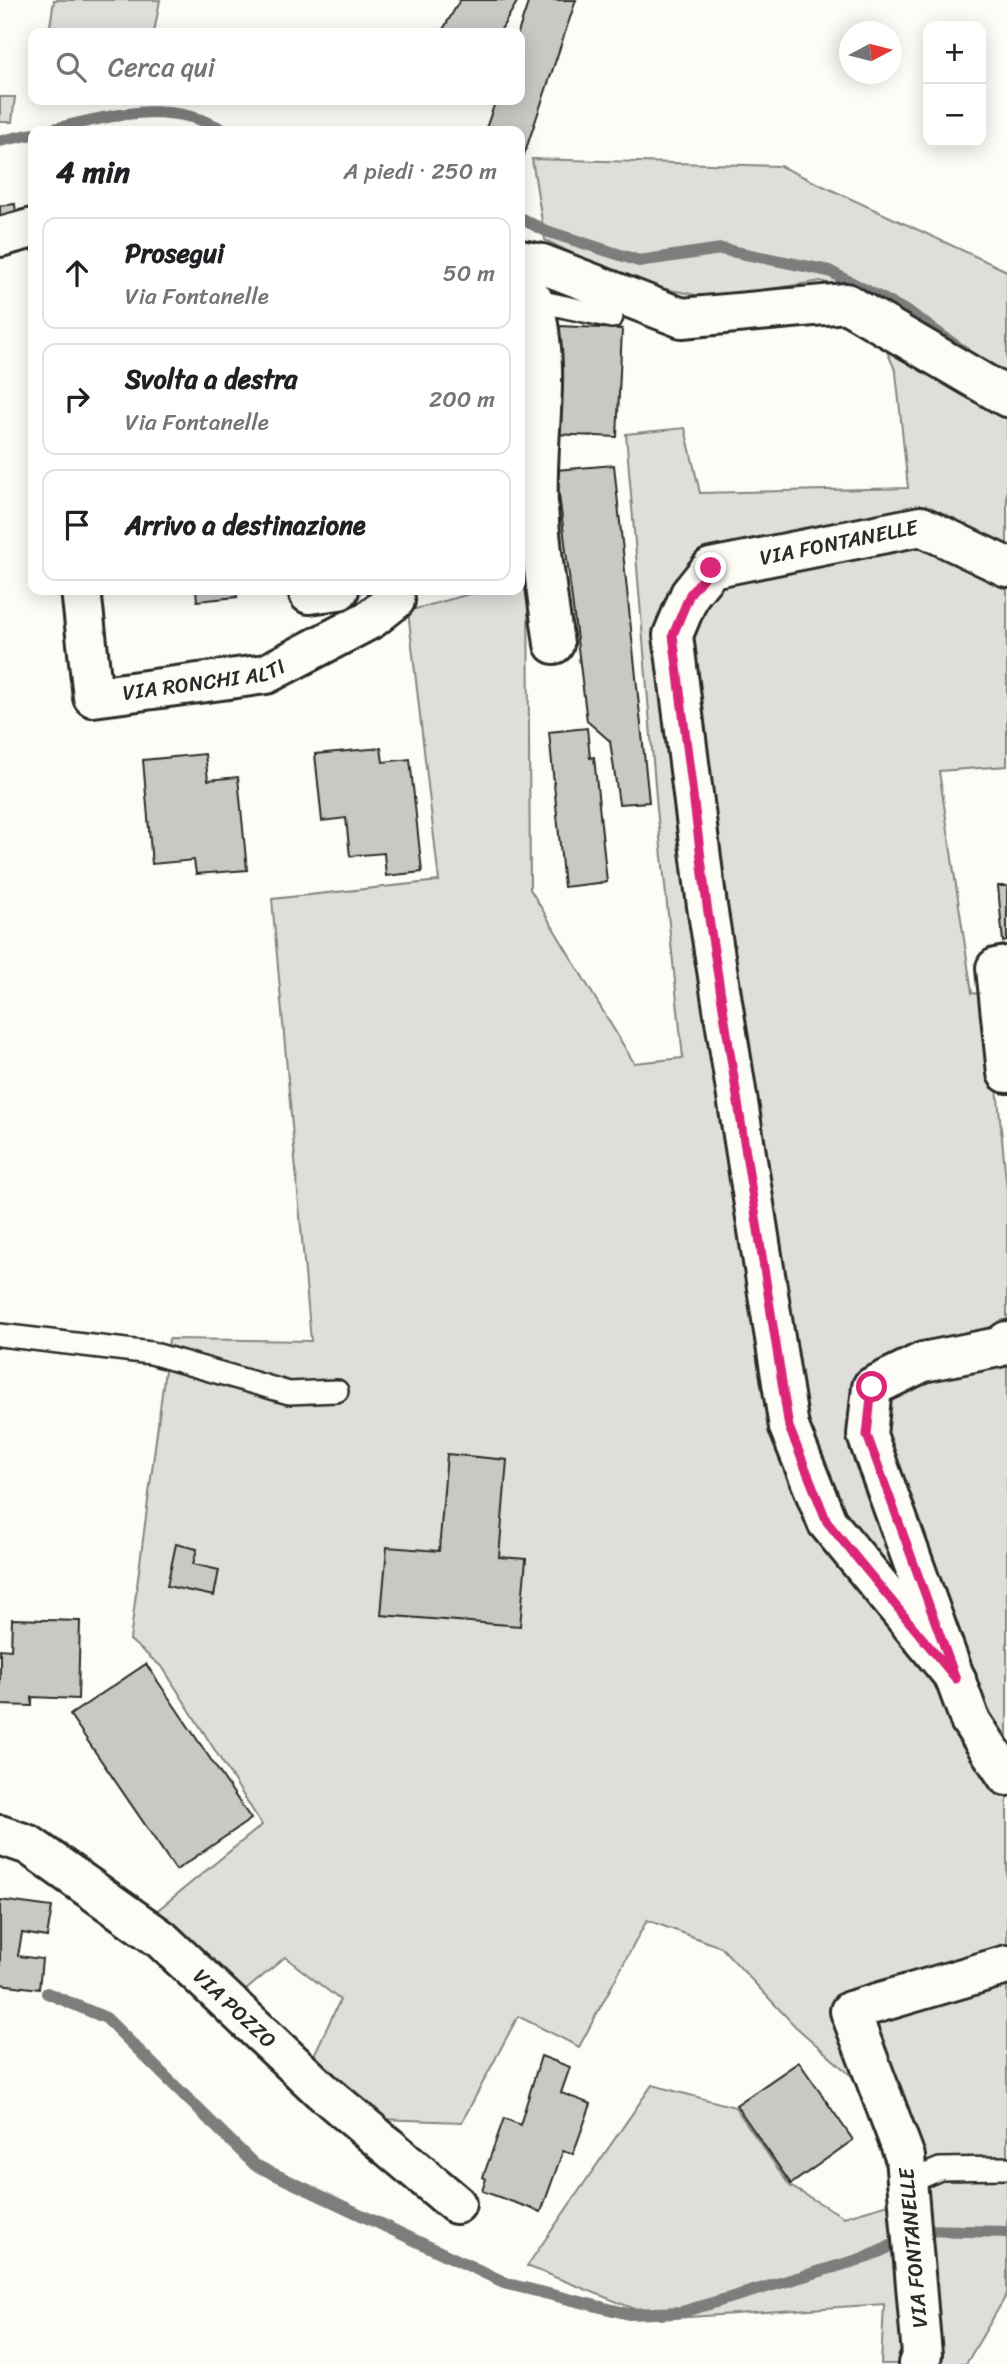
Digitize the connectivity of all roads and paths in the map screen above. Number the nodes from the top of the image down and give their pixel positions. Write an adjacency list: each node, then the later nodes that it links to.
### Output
1 (28, 229): 2 (street)
2 (0, 237)
3 (525, 261): 6 (street)
4 (526, 299): 5 (lane); 10 (street)
5 (612, 317)
6 (1007, 397)
7 (1007, 567): 16 (street, VIA FONTANELLE)
8 (82, 595): 9 (street, VIA RONCHI ALTI)
9 (395, 595)
10 (554, 644)
11 (1007, 966): 12 (street)
12 (1007, 1073)
13 (0, 1335): 15 (lane)
14 (1007, 1341): 16 (street, VIA FONTANELLE)
15 (337, 1391)
16 (956, 1679): 17 (street, VIA FONTANELLE)
17 (1007, 1776)
18 (0, 1835): 22 (street, VIA POZZO)
19 (1007, 1965): 21 (street, VIA FONTANELLE)
20 (1007, 2168): 21 (lane)
21 (907, 2183): 23 (street, VIA FONTANELLE)
22 (456, 2204)
23 (918, 2364)

